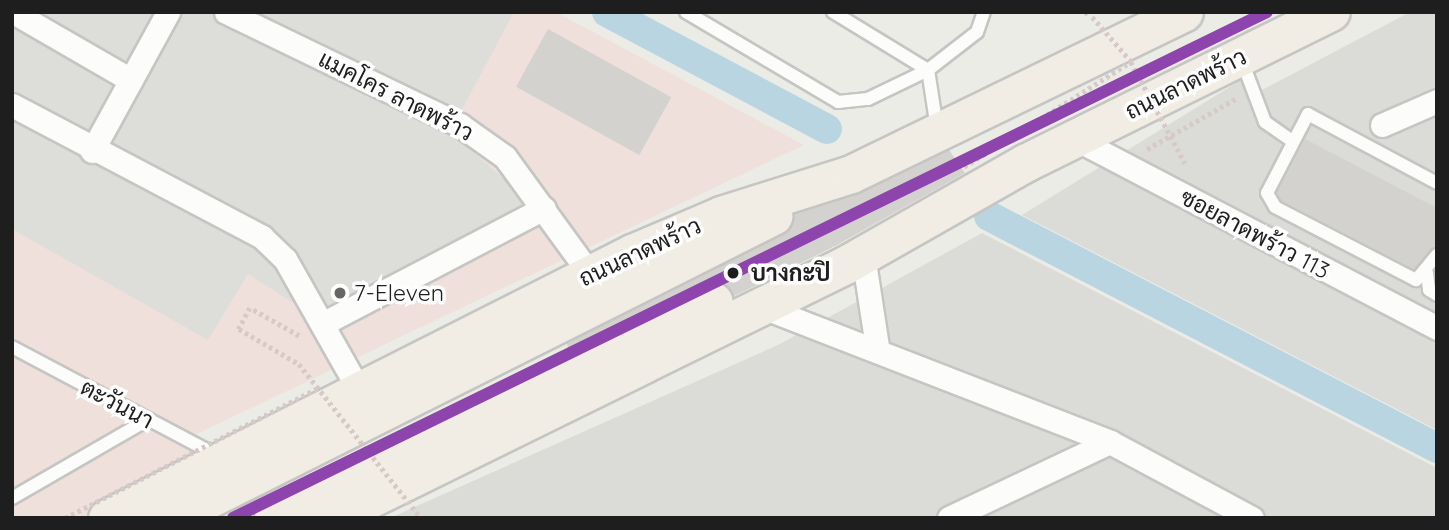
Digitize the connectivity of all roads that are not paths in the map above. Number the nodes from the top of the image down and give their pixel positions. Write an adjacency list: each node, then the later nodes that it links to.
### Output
1 (13, 12): 11 (street)
2 (169, 12): 11 (street)
3 (226, 12): 22 (street, แมคโคร ลาดพร้าว)
4 (686, 12): 9 (lane)
5 (833, 12): 9 (lane)
6 (984, 12): 9 (lane)
7 (1184, 12): 15 (main road, ถนนลาดพร้าว)
8 (1331, 12): 10 (main road, ถนนลาดพร้าว)
9 (928, 70): 15 (lane)
10 (1247, 73): 16 (main road, ถนนลาดพร้าว); 17 (lane)
11 (131, 80): 18 (street)
12 (1437, 101): 14 (street)
13 (12, 105): 18 (street)
14 (1382, 125)
15 (938, 132): 20 (main road, ถนนลาดพร้าว)
16 (1074, 138): 19 (main road, ถนนลาดพร้าว); 30 (street, ซอยลาดพร้าว 113)
17 (1292, 141): 21 (lane); 25 (lane)
18 (92, 152): 29 (street)
19 (1025, 163): 23 (main road, ถนนลาดพร้าว); 40 (main road)
20 (851, 174): 26 (main road, ถนนลาดพร้าว); 39 (main road)
21 (1437, 183)
22 (544, 208): 26 (street, แมคโคร ลาดพร้าว); 29 (street)
23 (863, 255): 28 (main road, ถนนลาดพร้าว); 32 (street)
24 (1437, 255): 25 (lane)
25 (1426, 273): 27 (lane)
26 (590, 274): 33 (main road, ถนนลาดพร้าว)
27 (1437, 295)
28 (760, 306): 32 (street); 41 (main road, ถนนลาดพร้าว)
29 (324, 323): 33 (street)
30 (1437, 328)
31 (12, 347): 34 (lane, ตะวันนา)
32 (877, 347): 35 (street)
33 (359, 390): 36 (main road, ถนนลาดพร้าว)
34 (147, 420): 36 (lane, ตะวันนา); 37 (lane)
35 (1111, 442): 42 (street); 43 (street)
36 (223, 459): 38 (main road, ถนนลาดพร้าว)
37 (12, 498)
38 (107, 518)
39 (171, 518)
40 (273, 518)
41 (331, 518)
42 (949, 518)
43 (1252, 518)

